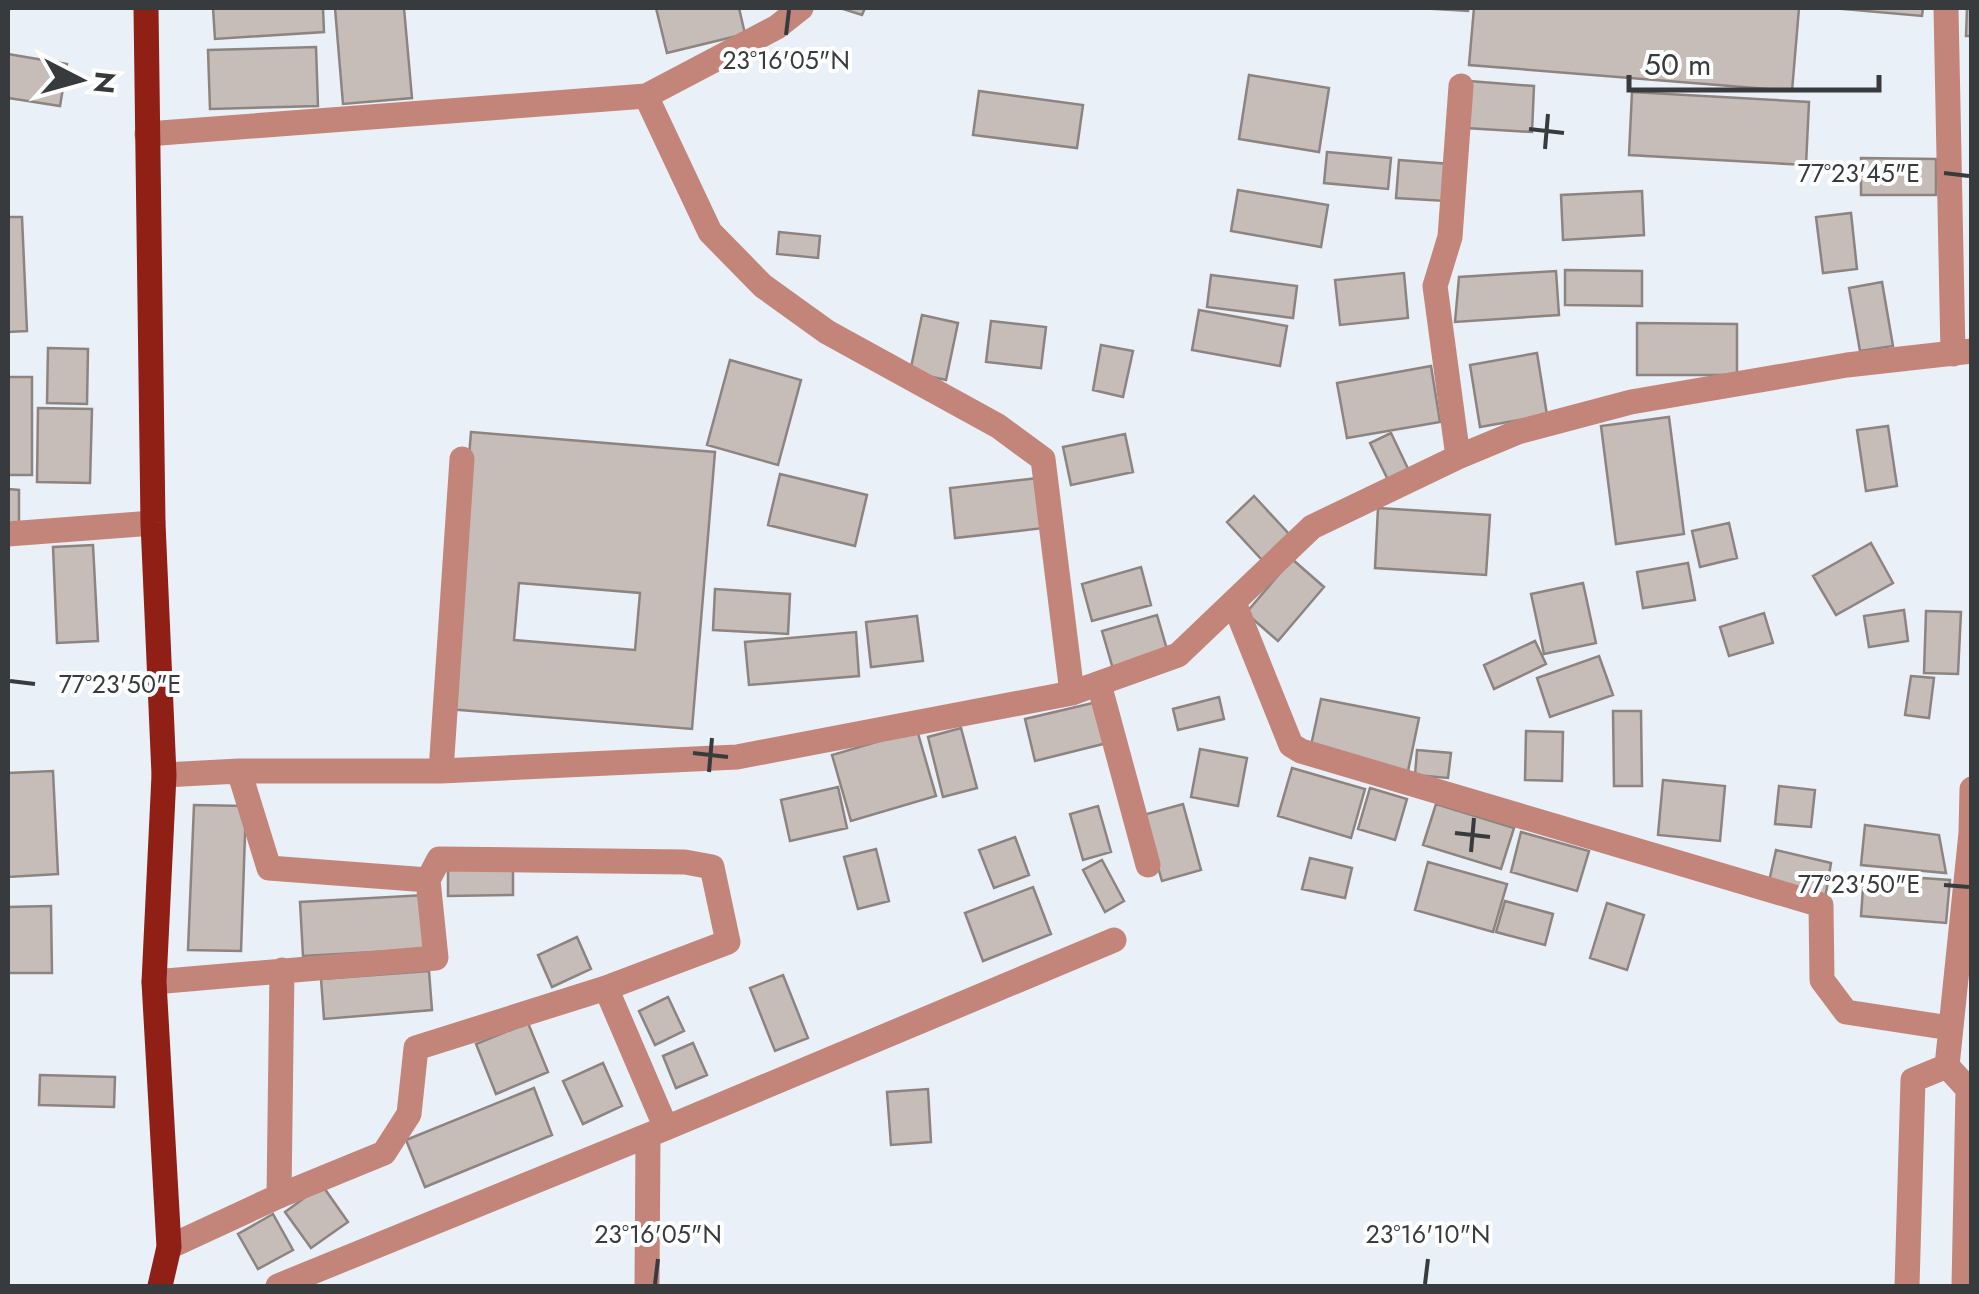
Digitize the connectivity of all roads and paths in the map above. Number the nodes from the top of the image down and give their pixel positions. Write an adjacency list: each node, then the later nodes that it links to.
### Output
1 (146, 8): 6 (main road)
2 (801, 8): 5 (street)
3 (1946, 8): 7 (street)
4 (1461, 86): 8 (street)
5 (646, 96): 6 (street); 14 (street)
6 (147, 134): 10 (main road)
7 (1962, 352): 8 (street)
8 (1458, 457): 12 (street)
9 (462, 459): 16 (street)
10 (153, 523): 11 (street); 17 (main road)
11 (8, 534)
12 (1234, 603): 13 (street); 26 (street)
13 (1099, 684): 14 (street); 20 (street)
14 (1072, 694): 16 (street)
15 (239, 771): 16 (street); 17 (street); 21 (street)
16 (441, 771)
17 (164, 775): 24 (main road)
18 (1972, 789): 19 (street)
19 (1971, 833): 26 (street)
20 (1148, 865)
21 (428, 880): 23 (street); 25 (street)
22 (1114, 940): 28 (street)
23 (282, 970): 24 (street); 29 (street)
24 (154, 982): 30 (main road)
25 (606, 988): 28 (street); 29 (street)
26 (1950, 1028): 27 (street)
27 (1947, 1066): 34 (street); 35 (street)
28 (657, 1132): 32 (street); 33 (street)
29 (279, 1196): 30 (street)
30 (169, 1247): 31 (main road)
31 (160, 1286)
32 (278, 1286)
33 (647, 1286)
34 (1907, 1286)
35 (1964, 1286)

